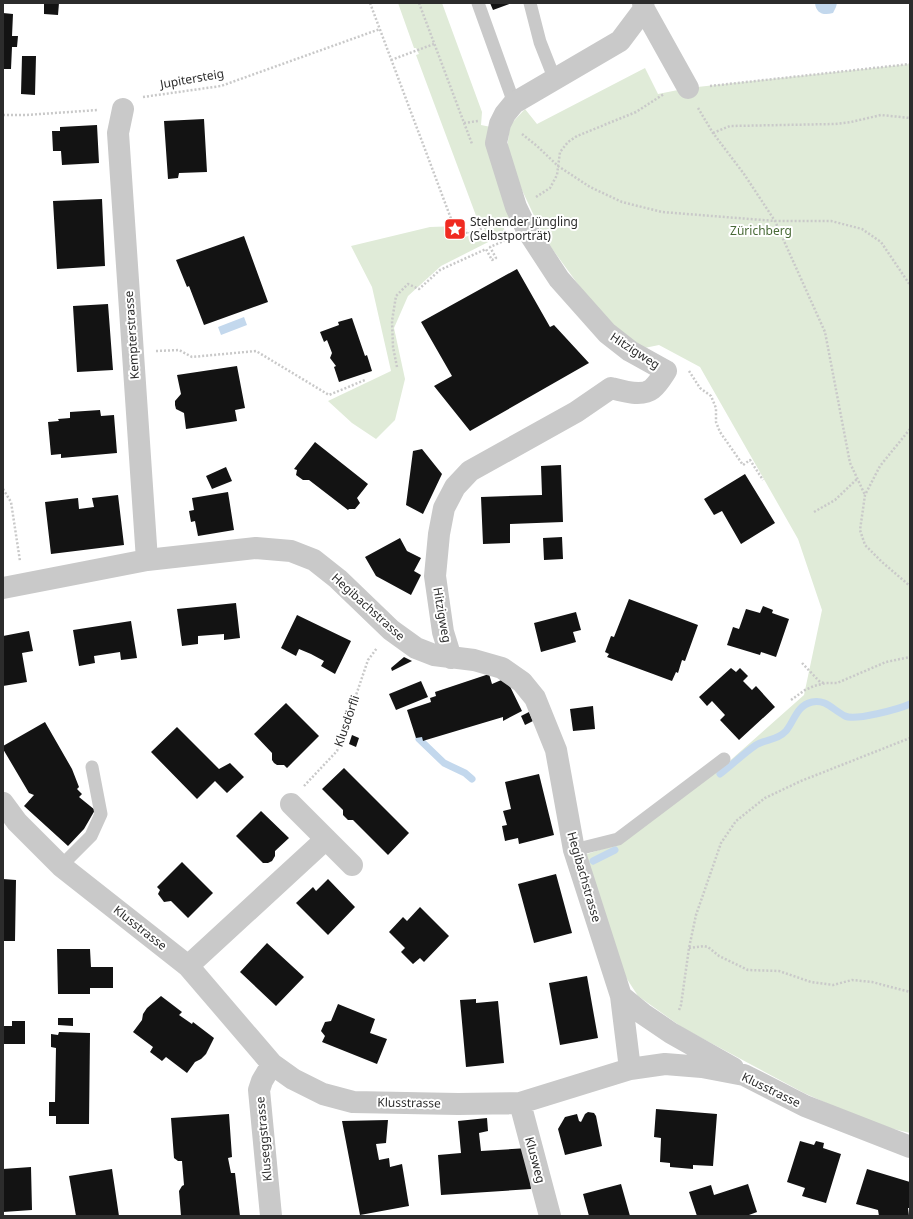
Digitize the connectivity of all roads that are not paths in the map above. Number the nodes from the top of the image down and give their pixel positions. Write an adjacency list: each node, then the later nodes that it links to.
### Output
1 (478, 3): 6 (lane)
2 (530, 3): 4 (lane)
3 (644, 6): 4 (street, Hitzigweg); 5 (street)
4 (555, 80): 6 (street, Hitzigweg)
5 (688, 88)
6 (514, 103): 10 (street, Hitzigweg)
7 (123, 109): 8 (street, Kempterstrasse)
8 (148, 560): 9 (street, Hegibachstrasse); 10 (street, Hegibachstrasse)
9 (3, 588)
10 (451, 658): 16 (street, Hegibachstrasse)
11 (724, 759): 16 (lane)
12 (92, 767): 18 (lane)
13 (3, 802): 18 (street, Klusstrasse)
14 (291, 804): 15 (street)
15 (326, 838): 17 (street); 19 (street)
16 (574, 850): 20 (street, Hegibachstrasse)
17 (352, 865)
18 (61, 866): 19 (street, Klusstrasse)
19 (188, 966): 21 (street, Klusstrasse)
20 (621, 996): 22 (street, Hegibachstrasse); 23 (street)
21 (272, 1064): 24 (street, Klusstrasse); 26 (street, Kluseggstrasse)
22 (630, 1069): 23 (street, Klusstrasse); 24 (street, Klusstrasse)
23 (744, 1075): 25 (street, Klusstrasse)
24 (520, 1103): 27 (street, Klusweg)
25 (910, 1147)
26 (271, 1216)
27 (550, 1216)

